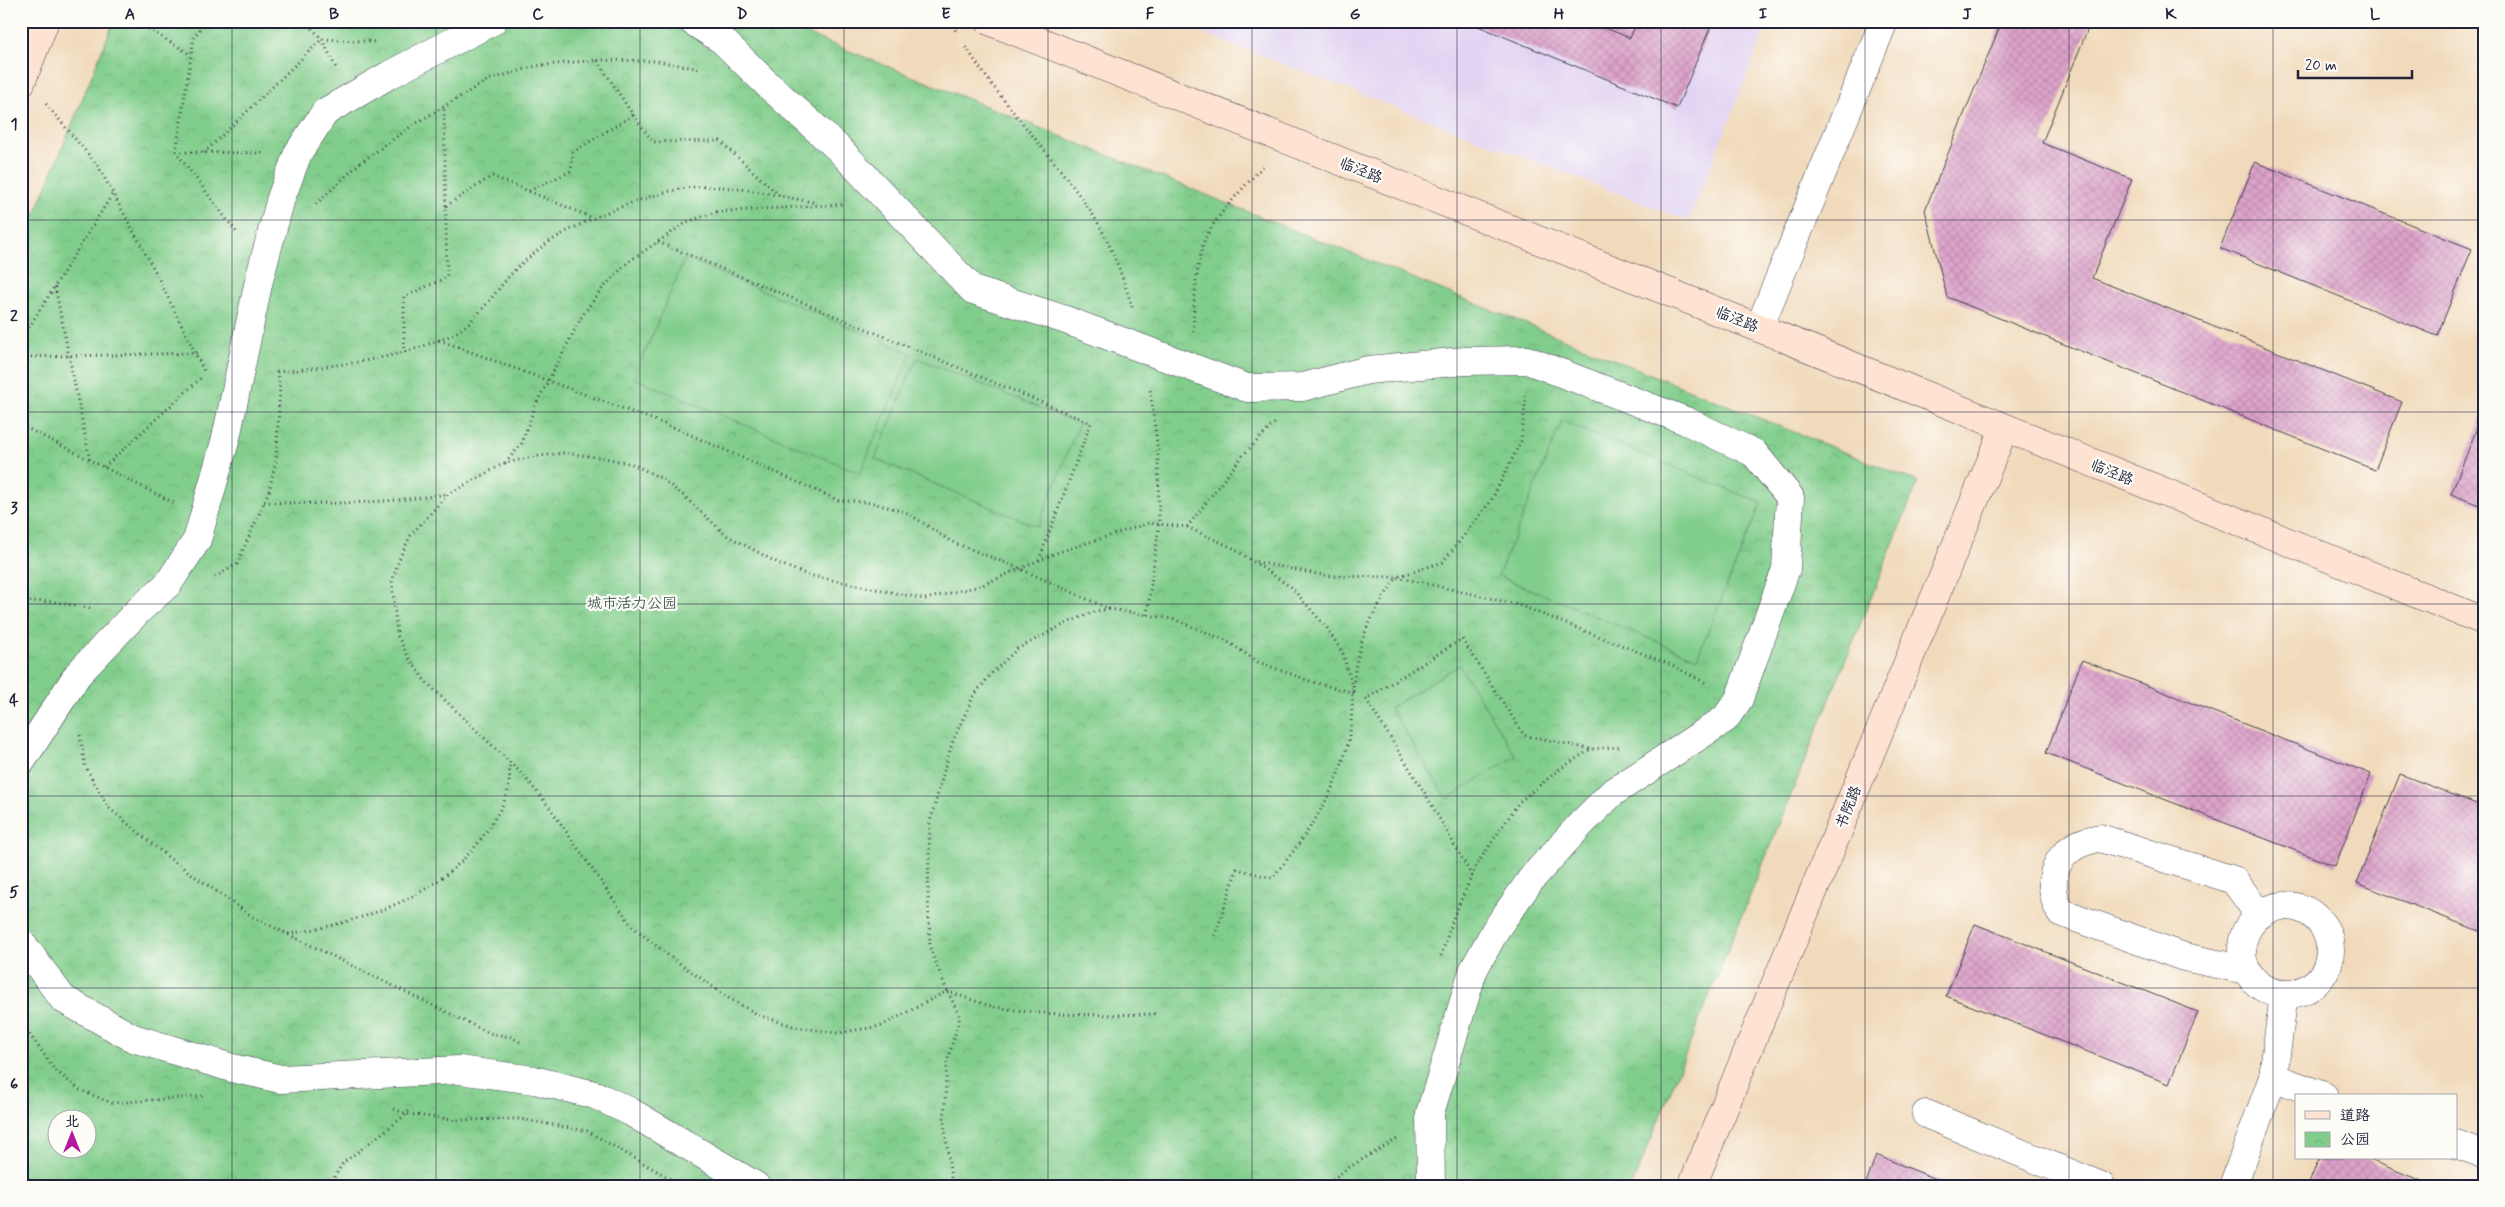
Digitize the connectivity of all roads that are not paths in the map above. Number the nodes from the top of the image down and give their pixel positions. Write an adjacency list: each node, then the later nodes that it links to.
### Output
1 (45, 21): 6 (street)
2 (493, 21): 10 (street)
3 (692, 21): 21 (street)
4 (989, 21): 7 (street, 临泾路)
5 (1884, 21): 7 (street)
6 (22, 80)
7 (1759, 328): 8 (street, 临泾路)
8 (2004, 429): 9 (street, 临泾路); 22 (street, 书院路)
9 (2484, 621)
10 (21, 762)
11 (2259, 916): 13 (street); 13 (street); 14 (street)
12 (21, 942): 20 (street)
13 (2246, 970): 14 (street)
14 (2284, 994): 15 (street)
15 (2273, 1077): 16 (street); 24 (street)
16 (2319, 1094)
17 (1926, 1114): 23 (street)
18 (2458, 1145): 19 (street)
19 (2484, 1154)
20 (756, 1186)
21 (1431, 1186)
22 (1692, 1186)
23 (2101, 1186)
24 (2233, 1186)

